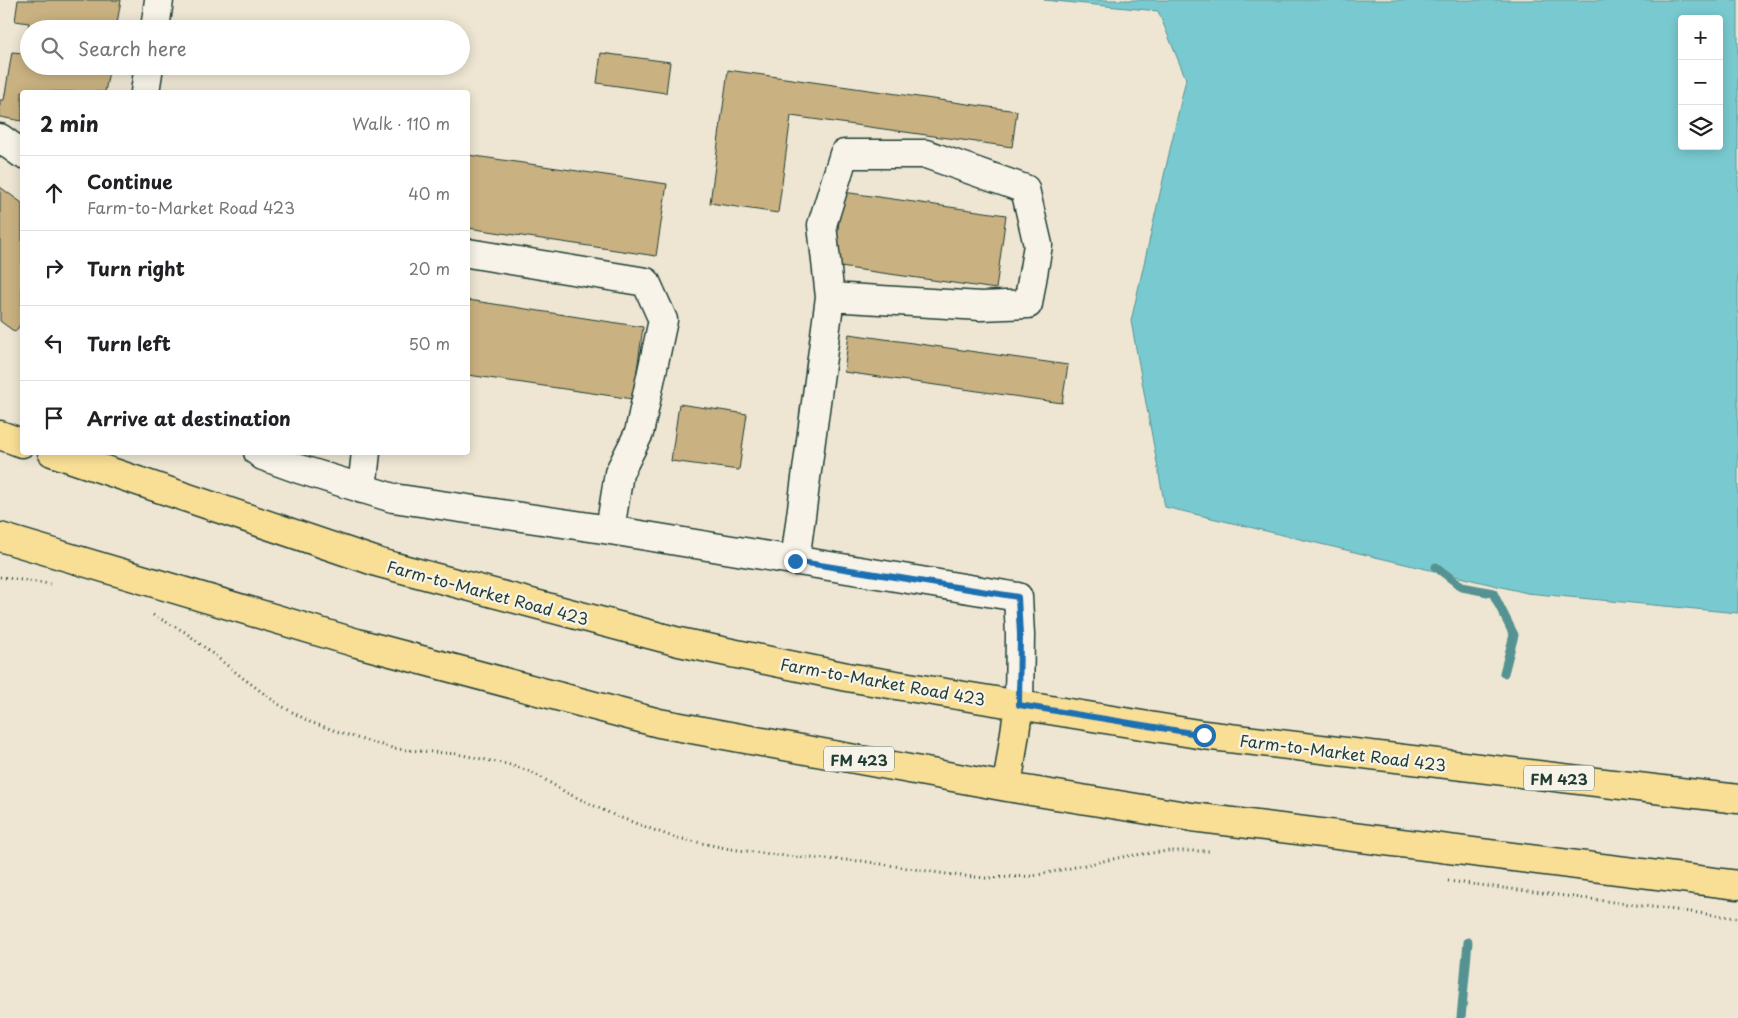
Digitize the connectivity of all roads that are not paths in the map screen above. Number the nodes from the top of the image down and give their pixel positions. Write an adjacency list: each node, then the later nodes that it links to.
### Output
1 (159, 0): 2 (lane)
2 (156, 20)
3 (148, 75): 4 (lane)
4 (145, 90)
5 (0, 138): 6 (lane)
6 (20, 153)
7 (470, 253): 15 (lane)
8 (830, 297): 8 (lane); 17 (lane)
9 (0, 435): 10 (main road)
10 (20, 441)
11 (61, 455): 18 (main road, Farm-to-Market Road 423 / FM 423)
12 (262, 455): 14 (lane)
13 (366, 455): 14 (lane)
14 (362, 488): 15 (lane)
15 (610, 530): 17 (lane)
16 (0, 537): 19 (main road, FM 423)
17 (795, 561): 18 (lane)
18 (1019, 705): 19 (main road); 20 (main road, Farm-to-Market Road 423 / FM 423)
19 (1007, 787): 21 (main road, FM 423)
20 (1738, 800)
21 (1738, 885)

